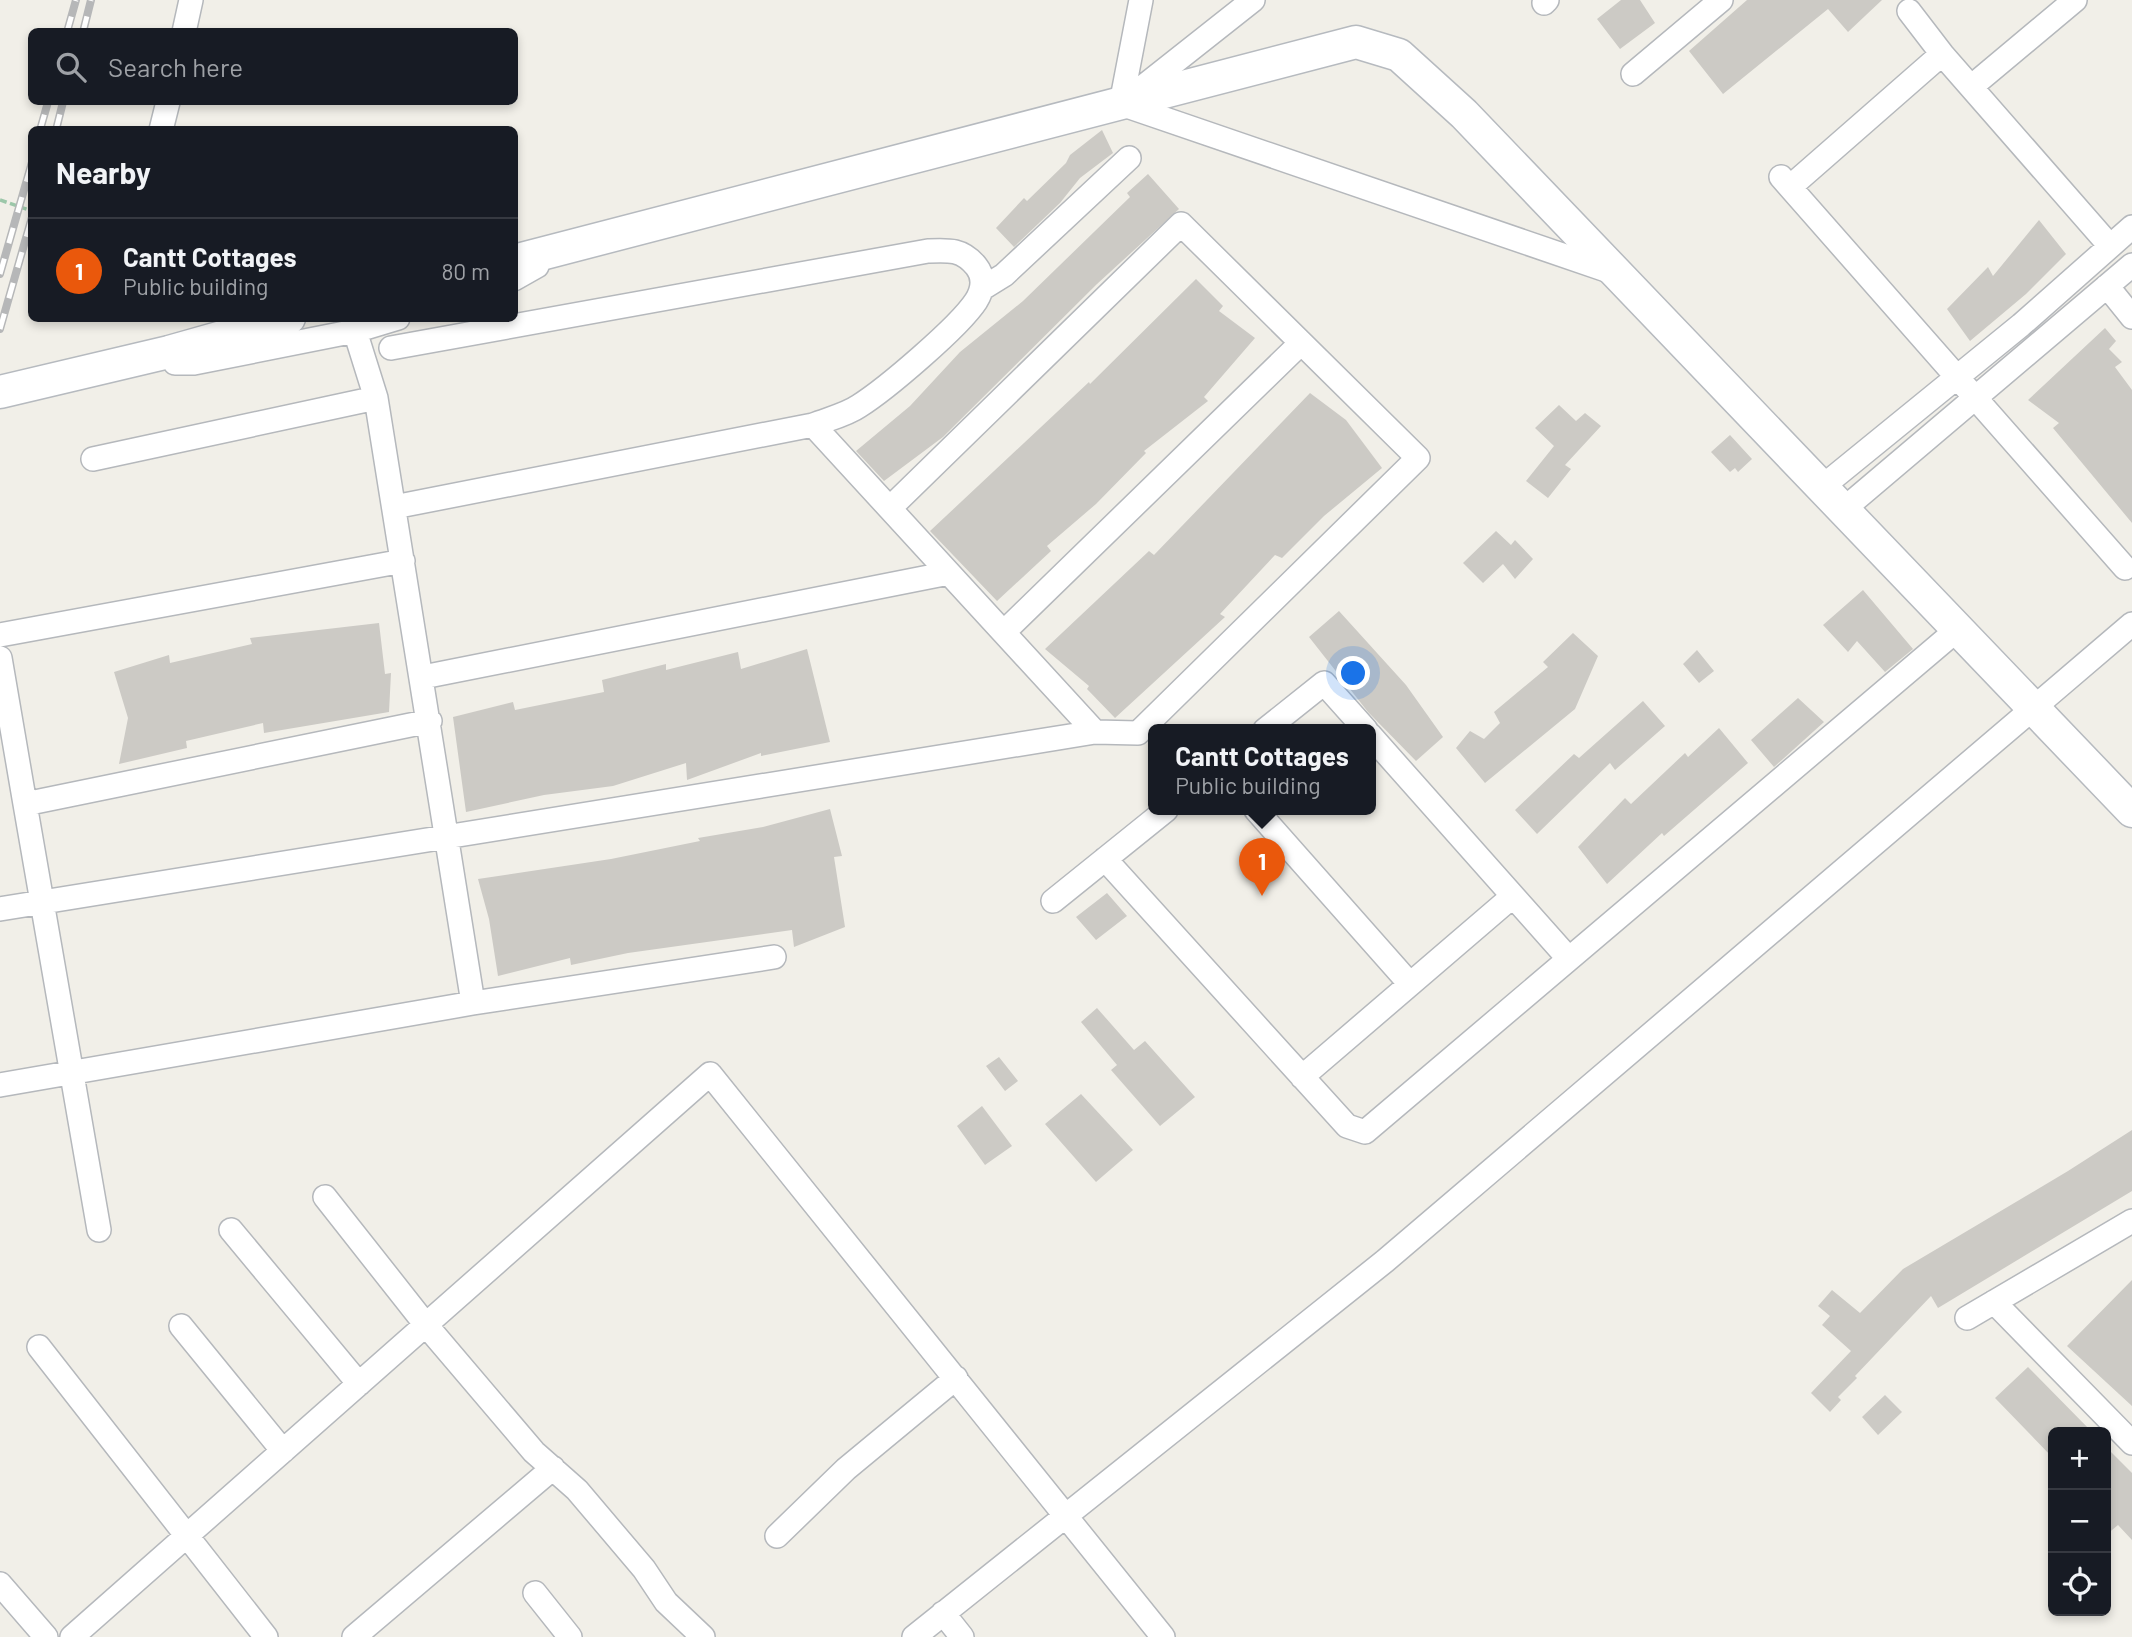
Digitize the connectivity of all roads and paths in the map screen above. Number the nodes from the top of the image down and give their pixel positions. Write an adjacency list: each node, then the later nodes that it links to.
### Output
1 (191, 0): 7 (street)
2 (1141, 0): 11 (street)
3 (1253, 0): 11 (street)
4 (1721, 0): 9 (street)
5 (2075, 0): 10 (street)
6 (1909, 11): 8 (street)
7 (185, 28)
8 (1942, 54): 10 (street); 32 (street)
9 (1633, 74)
10 (1971, 88): 18 (street)
11 (1121, 104): 19 (main road); 21 (street); 21 (main road)
12 (167, 105): 13 (street)
13 (162, 126)
14 (1129, 158): 24 (street)
15 (0, 200): 16 (path)
16 (28, 210)
17 (2132, 227): 18 (street)
18 (2110, 246): 32 (street)
19 (527, 258): 22 (street)
20 (2132, 265): 23 (street)
21 (1619, 274): 38 (main road)
22 (518, 277)
23 (2107, 286): 25 (street); 35 (street)
24 (982, 288): 30 (street); 36 (street)
25 (2132, 317)
26 (275, 322): 31 (main road)
27 (385, 322): 28 (street)
28 (355, 331): 31 (street); 34 (street)
29 (1301, 343): 40 (street); 46 (street); 54 (street)
30 (391, 348)
31 (169, 352): 33 (main road)
32 (1956, 378): 35 (street); 38 (street)
33 (0, 392)
34 (376, 398): 37 (street); 39 (street)
35 (1975, 398): 38 (street); 42 (street)
36 (813, 425): 39 (street); 40 (street)
37 (93, 460)
38 (1833, 498): 45 (main road)
39 (394, 507): 41 (street)
40 (890, 508): 43 (street)
41 (403, 561): 47 (street); 49 (street)
42 (2125, 568)
43 (949, 573): 46 (street); 49 (street)
44 (2132, 624): 50 (street)
45 (1958, 629): 50 (main road); 67 (street)
46 (1004, 632): 54 (street)
47 (0, 635)
48 (0, 658): 56 (street)
49 (423, 677): 51 (street)
50 (2034, 709): 57 (main road); 87 (street)
51 (430, 721): 56 (street); 60 (street)
52 (1272, 724): 53 (street)
53 (1361, 724)
54 (1095, 732): 60 (street)
55 (1376, 742): 62 (street)
56 (25, 804): 64 (street)
57 (2132, 811)
58 (1160, 815): 61 (street)
59 (1260, 815): 68 (street)
60 (449, 836): 64 (street); 69 (street)
61 (1105, 859): 63 (street); 71 (street)
62 (1513, 896): 67 (street); 68 (street)
63 (1054, 901)
64 (42, 902): 65 (street); 70 (street)
65 (0, 909)
66 (774, 957): 69 (street)
67 (1569, 959): 71 (street)
68 (1410, 984): 71 (street)
69 (473, 1003): 70 (street)
70 (71, 1073): 72 (street); 75 (street)
71 (1302, 1077)
72 (0, 1085)
73 (325, 1197): 79 (street)
74 (2132, 1222): 77 (street)
75 (99, 1230)
76 (231, 1230): 83 (street)
77 (1994, 1302): 78 (street); 84 (street)
78 (1967, 1318)
79 (426, 1325): 82 (street); 83 (street); 86 (street)
80 (181, 1326): 85 (street)
81 (39, 1347): 89 (street)
82 (956, 1378): 87 (street); 88 (street)
83 (359, 1384): 85 (street)
84 (2132, 1443)
85 (283, 1451): 89 (street)
86 (553, 1468): 96 (street); 98 (street)
87 (1063, 1516): 92 (street); 101 (street)
88 (777, 1536)
89 (186, 1537): 94 (street); 95 (street)
90 (0, 1584): 93 (street)
91 (535, 1593): 97 (street)
92 (943, 1613): 99 (street); 100 (street)
93 (46, 1637)
94 (72, 1637)
95 (266, 1637)
96 (354, 1637)
97 (570, 1637)
98 (703, 1637)
99 (914, 1637)
100 (962, 1637)
101 (1163, 1637)

